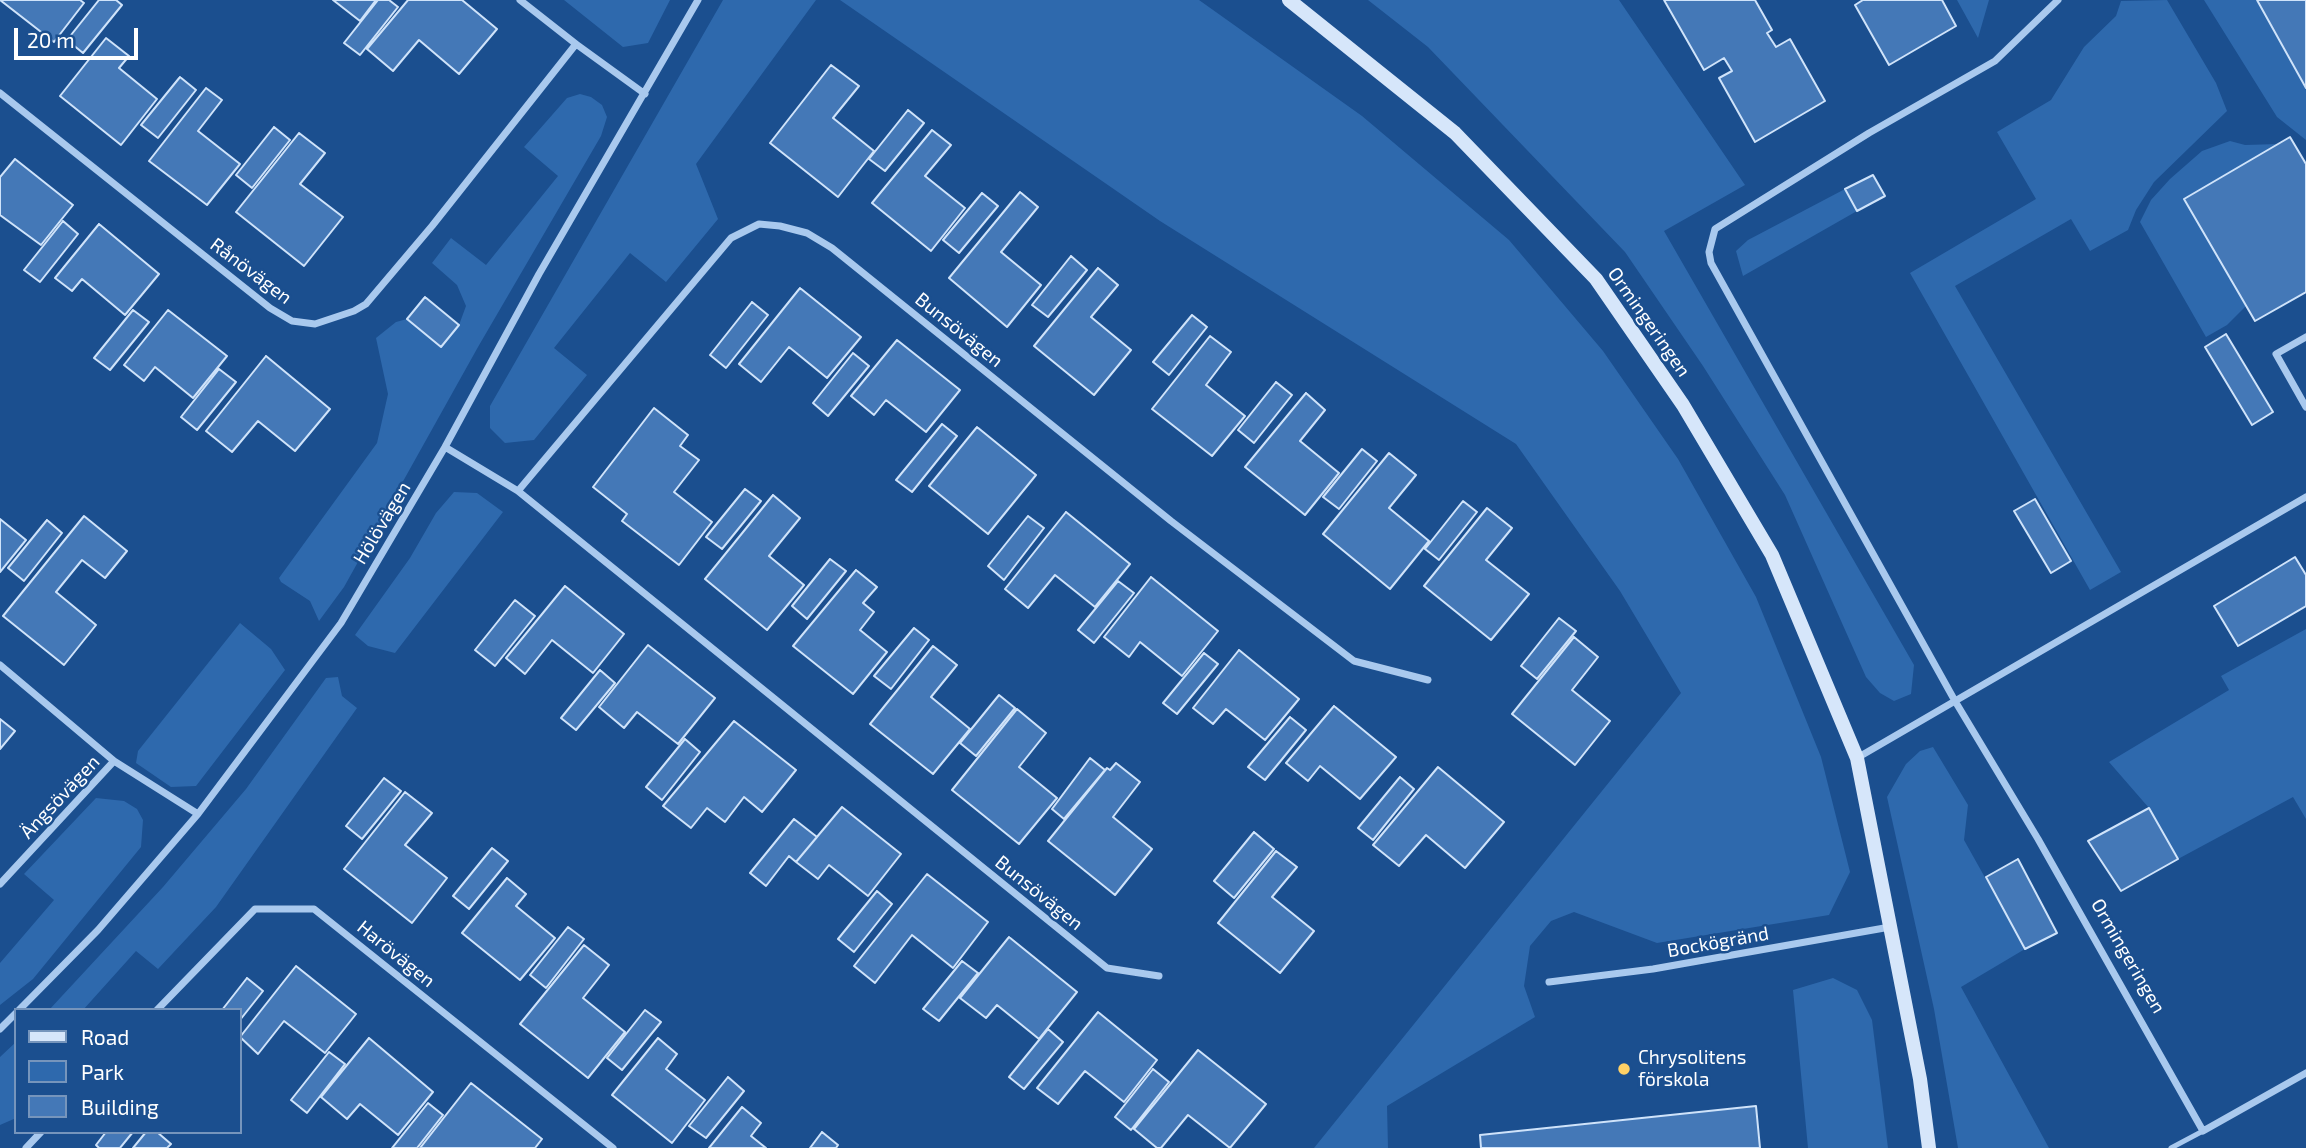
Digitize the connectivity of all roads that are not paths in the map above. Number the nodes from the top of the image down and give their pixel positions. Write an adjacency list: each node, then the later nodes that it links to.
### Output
1 (520, 0): 5 (street)
2 (698, 0): 7 (street, Hölövägen)
3 (1289, 0): 16 (street, Ormingeringen)
4 (2058, 0): 15 (street, Ormingeringen)
5 (576, 44): 6 (street, Rånövägen); 7 (street)
6 (0, 93)
7 (645, 93): 10 (street, Hölövägen)
8 (2306, 337): 9 (street)
9 (2306, 407)
10 (445, 447): 11 (street, Bunsövägen); 18 (street, Hölövägen)
11 (518, 491): 14 (street, Bunsövägen); 21 (street, Bunsövägen)
12 (2306, 497): 15 (street)
13 (0, 665): 17 (street, Ängsövägen)
14 (1428, 680)
15 (1955, 701): 16 (street); 28 (street, Ormingeringen)
16 (1857, 758): 20 (street, Ormingeringen)
17 (114, 761): 18 (street, Ängsövägen); 19 (street, Ängsövägen)
18 (198, 814): 23 (street, Hölövägen)
19 (0, 884)
20 (1891, 927): 22 (street, Bockögränd); 32 (street, Ormingeringen)
21 (1159, 976)
22 (1549, 982)
23 (20, 1008)
24 (159, 1008): 31 (street, Harövägen)
25 (14, 1014): 26 (street, Hölövägen)
26 (0, 1029)
27 (2306, 1073): 28 (street)
28 (2203, 1131): 33 (lane)
29 (39, 1134): 30 (street)
30 (26, 1148)
31 (613, 1148)
32 (1929, 1148)
33 (2171, 1148)

